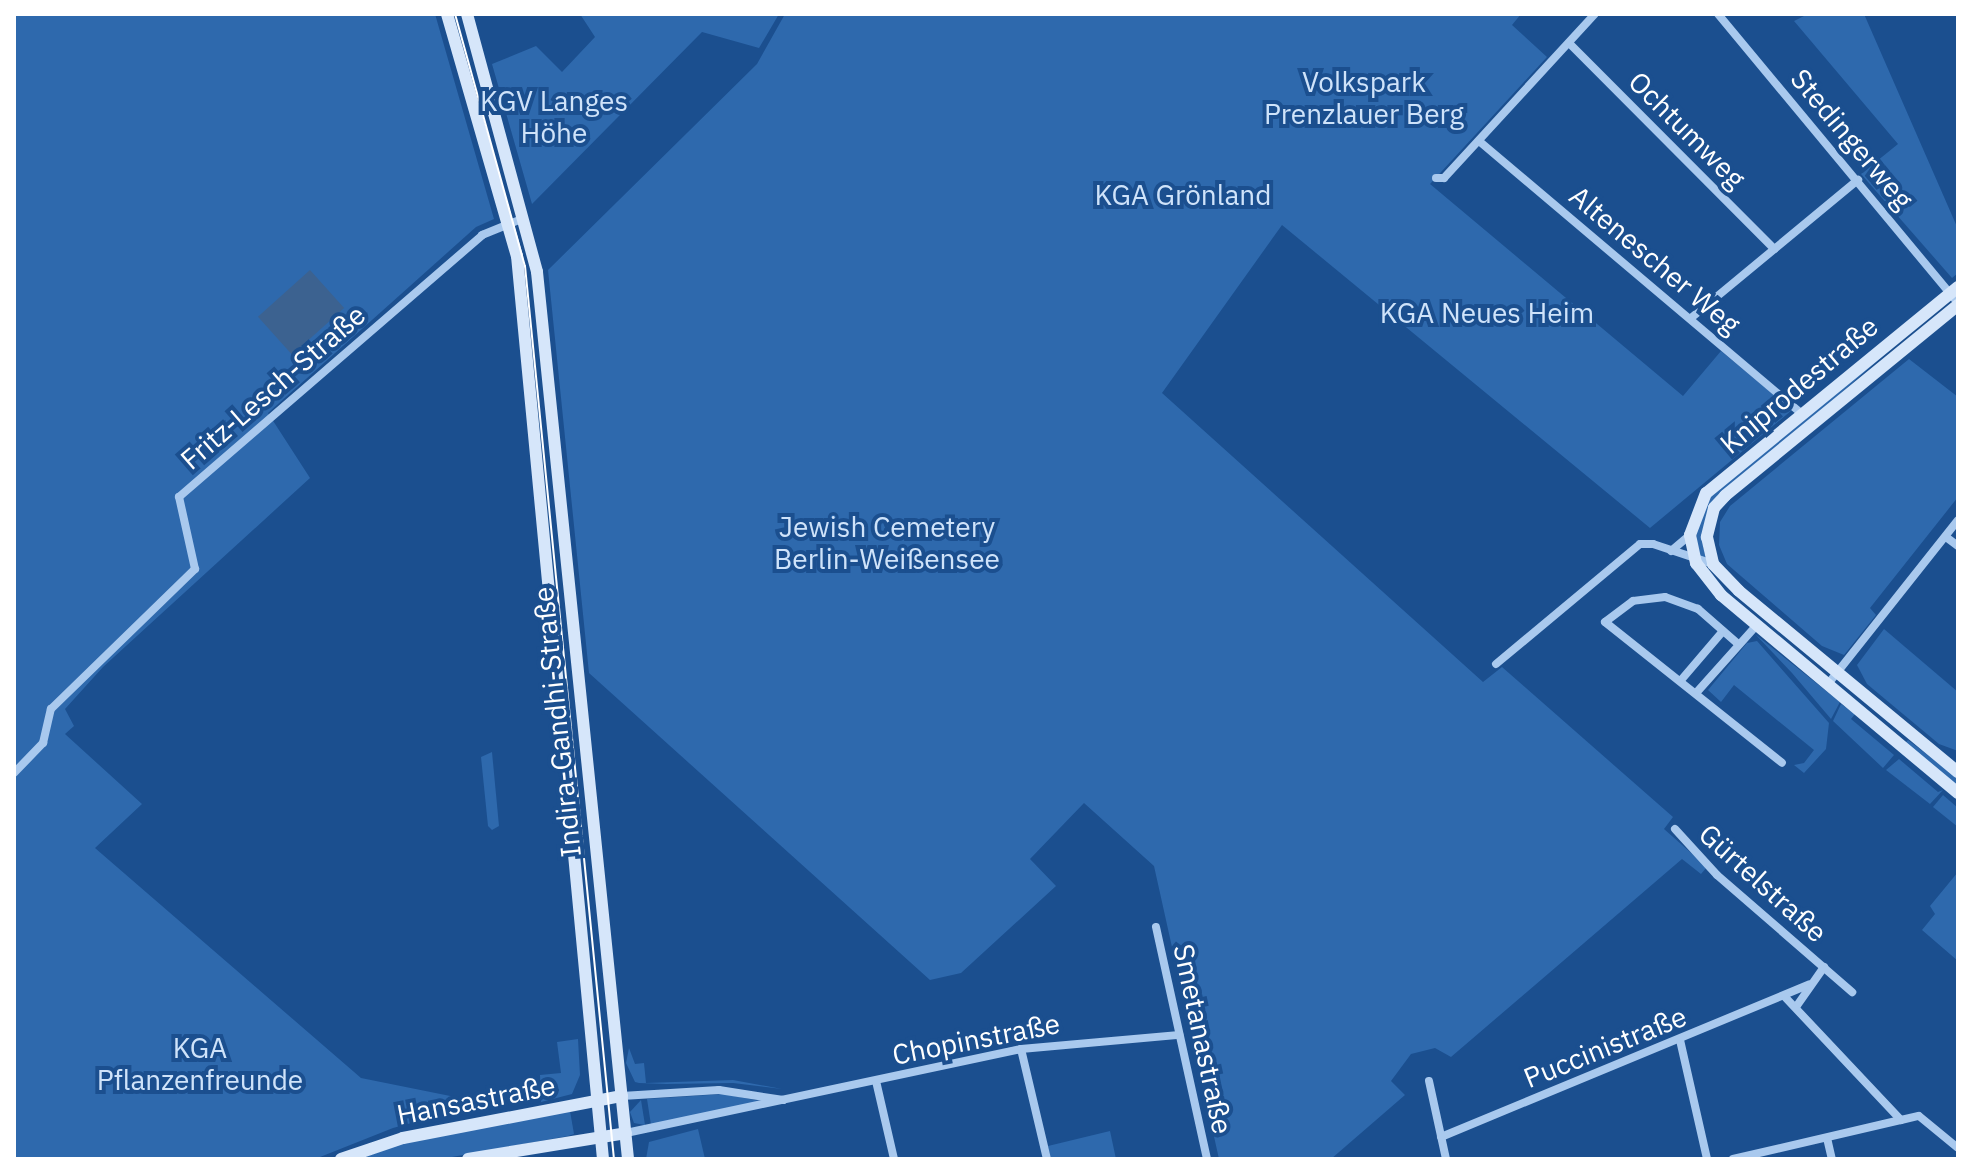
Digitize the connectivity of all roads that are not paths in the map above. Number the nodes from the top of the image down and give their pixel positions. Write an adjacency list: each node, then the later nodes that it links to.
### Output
1 (447, 14): 7 (main road, Indira-Gandhi-Straße)
2 (467, 14): 6 (main road, Indira-Gandhi-Straße)
3 (1595, 14): 5 (street)
4 (1718, 14): 10 (street, Stedingerweg)
5 (1569, 43): 8 (street); 13 (street, Ochtumweg)
6 (489, 93): 7 (main road); 11 (main road, Indira-Gandhi-Straße)
7 (472, 99): 12 (main road, Indira-Gandhi-Straße)
8 (1479, 141): 9 (street); 15 (street, Altenescher Weg)
9 (1436, 178)
10 (1858, 180): 13 (street); 14 (street, Stedingerweg)
11 (524, 218): 12 (street, Fritz-Lesch-Straße); 38 (main road, Indira-Gandhi-Straße)
12 (508, 223): 34 (street, Fritz-Lesch-Straße); 39 (main road, Indira-Gandhi-Straße)
13 (1774, 249): 15 (street)
14 (1956, 297): 16 (main road, Kniprodestraße); 23 (main road, Kniprodestraße)
15 (1691, 318): 16 (street, Altenescher Weg)
16 (1802, 414): 18 (main road, Kniprodestraße)
17 (1958, 520): 19 (street)
18 (1690, 535): 21 (street, Kniprodestraße); 22 (main road)
19 (1946, 537): 20 (street); 28 (street)
20 (1958, 546)
21 (1671, 551): 22 (street); 27 (street)
22 (1694, 559): 23 (street); 24 (main road)
23 (1713, 564): 28 (main road)
24 (1757, 625): 26 (street); 30 (main road)
25 (1723, 631): 26 (street); 29 (street); 29 (street)
26 (1737, 643): 31 (street)
27 (1496, 664)
28 (1838, 673): 30 (street); 33 (main road)
29 (1682, 679): 31 (street)
30 (1828, 684): 35 (main road)
31 (1697, 692): 32 (street)
32 (1782, 763)
33 (1958, 772)
34 (14, 773)
35 (1958, 793)
36 (1675, 829): 40 (street, Gürtelstraße)
37 (1156, 927): 45 (street, Smetanastraße)
38 (604, 950): 39 (main road); 50 (main road, Indira-Gandhi-Straße)
39 (585, 952): 51 (main road, Indira-Gandhi-Straße)
40 (1824, 967): 41 (street, Gürtelstraße); 42 (street, Gürtelstraße)
41 (1810, 984): 43 (street, Gürtelstraße); 44 (street, Gürtelstraße)
42 (1852, 992)
43 (1785, 997): 44 (street); 46 (street, Puccinistraße)
44 (1796, 1007): 53 (street)
45 (1179, 1035): 47 (street, Chopinstraße); 65 (street, Smetanastraße)
46 (1680, 1040): 56 (street, Puccinistraße); 67 (street)
47 (1021, 1049): 48 (street, Chopinstraße); 64 (street)
48 (876, 1081): 52 (street, Chopinstraße); 63 (street)
49 (1429, 1081): 56 (street)
50 (622, 1096): 51 (main road, Hansastraße); 52 (street, Chopinstraße); 54 (main road, Indira-Gandhi-Straße)
51 (596, 1100): 55 (main road, Indira-Gandhi-Straße); 59 (main road, Hansastraße)
52 (784, 1101): 54 (street, Chopinstraße)
53 (1901, 1120): 57 (street); 58 (street)
54 (626, 1133): 55 (main road, Hansastraße); 62 (main road, Indira-Gandhi-Straße)
55 (601, 1137): 60 (main road, Hansastraße); 61 (main road, Indira-Gandhi-Straße)
56 (1441, 1137): 66 (street)
57 (1827, 1138): 68 (street); 69 (street)
58 (1958, 1148)
59 (341, 1159)
60 (468, 1159)
61 (603, 1159)
62 (628, 1159)
63 (894, 1159)
64 (1047, 1159)
65 (1207, 1159)
66 (1446, 1159)
67 (1707, 1159)
68 (1733, 1159)
69 (1832, 1159)

